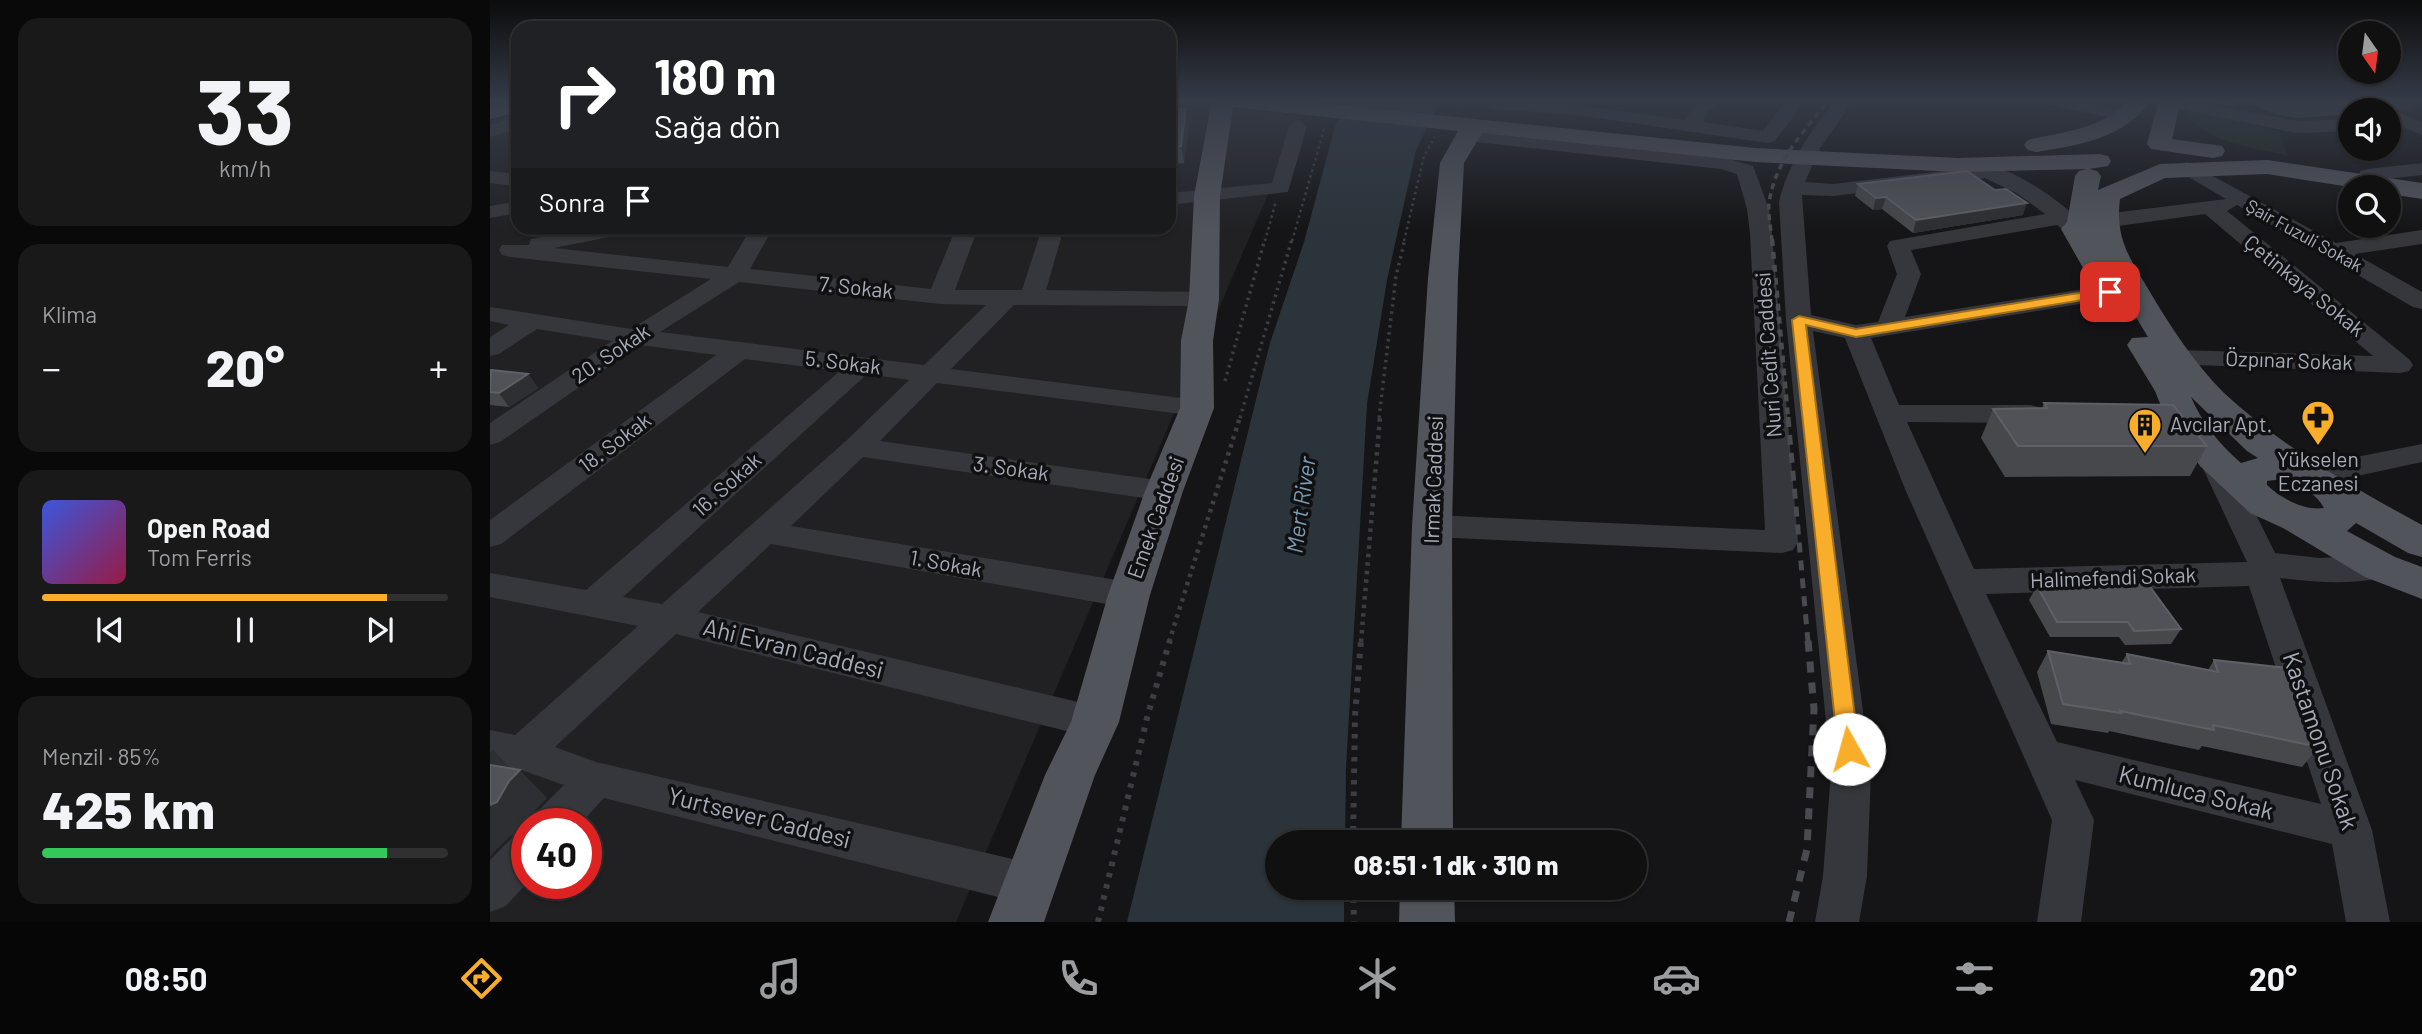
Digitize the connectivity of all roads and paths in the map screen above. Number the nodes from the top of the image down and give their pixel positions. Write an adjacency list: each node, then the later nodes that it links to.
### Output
1 (1216, 143): 28 (main road, Emek Caddesi)
2 (1293, 143): 28 (street)
3 (1318, 143): 96 (path)
4 (1442, 143): 87 (path)
5 (1463, 143): 70 (main road, Irmak Caddesi)
6 (1666, 143): 15 (main road)
7 (1814, 143): 26 (street, Nuri Cedit Caddesi)
8 (2101, 143): 13 (main road)
9 (2103, 143): 13 (main road)
10 (2134, 143): 17 (main road)
11 (2169, 143): 17 (main road)
12 (2218, 143): 16 (main road)
13 (2096, 148): 14 (main road); 17 (main road); 18 (main road); 34 (main road)
14 (1840, 154): 15 (main road); 18 (main road)
15 (1752, 155): 70 (street, Nuri Cedit Caddesi)
16 (2258, 157): 17 (main road); 21 (main road)
17 (2169, 161): 27 (main road); 30 (street, Şair Fuzuli Sokak); 34 (main road)
18 (1958, 164): 20 (street)
19 (2422, 169): 21 (street)
20 (1986, 172): 26 (street); 34 (street)
21 (2368, 175)
22 (490, 177): 23 (street)
23 (511, 179)
24 (2401, 180): 25 (main road)
25 (2422, 184)
26 (1792, 188): 49 (street, Nuri Cedit Caddesi)
27 (2422, 191)
28 (1207, 196): 29 (street); 46 (main road, Emek Caddesi)
29 (1176, 198)
30 (2245, 203): 32 (street); 40 (street, Şair Fuzuli Sokak)
31 (511, 208): 33 (street)
32 (2208, 208): 34 (street); 56 (street, Çetinkaya Sokak)
33 (490, 212)
34 (2081, 222): 43 (main road); 51 (street); 55 (main road)
35 (586, 235): 41 (street)
36 (758, 235): 42 (street)
37 (964, 235): 44 (street)
38 (1050, 235): 45 (street)
39 (2422, 237): 40 (street)
40 (2330, 251): 47 (street, Şair Fuzuli Sokak)
41 (500, 252): 42 (street, 7. Sokak)
42 (734, 274): 44 (street, 7. Sokak); 52 (street, 20. Sokak)
43 (2110, 292): 51 (street); 65 (main road)
44 (940, 297): 45 (street, 7. Sokak)
45 (1019, 299): 46 (street, 7. Sokak); 58 (street)
46 (1204, 299): 59 (main road, Emek Caddesi)
47 (2422, 302)
48 (490, 314): 50 (street, 5. Sokak)
49 (1799, 320): 51 (street); 99 (street, Nuri Cedit Caddesi)
50 (532, 321): 52 (street, 5. Sokak); 53 (street)
51 (1872, 330): 60 (street)
52 (635, 337): 54 (street, 5. Sokak); 62 (street, 20. Sokak)
53 (490, 348)
54 (740, 350): 57 (street, 5. Sokak); 72 (street, 18. Sokak)
55 (2179, 358): 56 (street, Özpınar Sokak); 66 (main road)
56 (2400, 365)
57 (861, 366): 58 (street, 5. Sokak); 80 (street, 16. Sokak)
58 (929, 374): 59 (street, 5. Sokak); 63 (street)
59 (1197, 408): 68 (main road, Emek Caddesi)
60 (1887, 413): 61 (street); 76 (street)
61 (2061, 415)
62 (490, 436)
63 (857, 447): 68 (street, 3. Sokak); 71 (street)
64 (2422, 453): 66 (street)
65 (2213, 458): 67 (main road); 75 (street, Kastamonu Sokak)
66 (2326, 486): 67 (main road); 69 (main road); 73 (main road)
67 (2248, 487): 69 (main road)
68 (1164, 491): 79 (main road, Emek Caddesi)
69 (2291, 517): 74 (main road)
70 (1432, 526): 88 (main road, Irmak Caddesi)
71 (764, 532): 79 (street, 1. Sokak); 81 (street)
72 (490, 536)
73 (2422, 543)
74 (2380, 567): 75 (street, Halimefendi Sokak); 77 (main road)
75 (2263, 569): 76 (street, Halimefendi Sokak); 89 (street, Kastamonu Sokak)
76 (1964, 582): 84 (street)
77 (2422, 584)
78 (490, 585): 80 (street, Ahi Evran Caddesi)
79 (1129, 595): 82 (main road, Emek Caddesi)
80 (592, 605): 81 (street, Ahi Evran Caddesi)
81 (670, 619): 82 (street, Ahi Evran Caddesi); 83 (street)
82 (1095, 722): 91 (main road, Emek Caddesi)
83 (506, 750): 85 (street, Yurtsever Caddesi)
84 (2041, 755): 89 (street, Kumluca Sokak); 100 (street)
85 (596, 779): 86 (street); 91 (street, Yurtsever Caddesi)
86 (568, 808)
87 (1353, 830)
88 (1427, 830)
89 (2351, 830): 101 (street, Kastamonu Sokak)
90 (511, 869): 92 (street)
91 (1030, 884): 95 (main road, Emek Caddesi)
92 (490, 891)
93 (1353, 900): 97 (path)
94 (1427, 900): 98 (main road)
95 (1016, 922)
96 (1098, 922)
97 (1354, 922)
98 (1427, 922)
99 (1837, 922)
100 (2059, 922)
101 (2368, 922)

